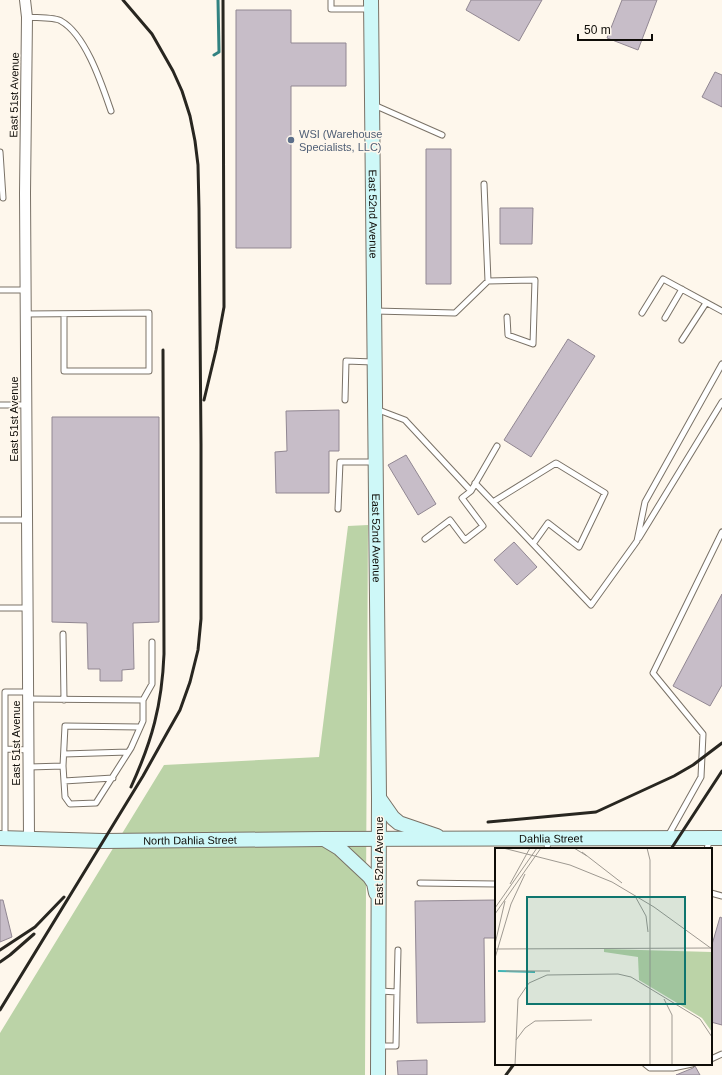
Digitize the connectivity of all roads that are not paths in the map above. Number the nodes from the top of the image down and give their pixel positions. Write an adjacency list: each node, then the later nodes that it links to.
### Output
1 (25, 0): 4 (street, East 51st Avenue)
2 (331, 0): 3 (lane)
3 (371, 4): 5 (street, East 52nd Avenue)
4 (27, 17): 6 (lane); 14 (street, East 51st Avenue)
5 (372, 104): 7 (lane); 16 (street, East 52nd Avenue)
6 (111, 111)
7 (442, 135)
8 (0, 152): 10 (lane)
9 (484, 184): 11 (lane)
10 (2, 198)
11 (488, 281): 16 (lane); 21 (lane)
12 (682, 289): 15 (lane); 17 (lane); 22 (lane)
13 (0, 290): 14 (lane)
14 (25, 290): 19 (street, East 51st Avenue)
15 (706, 303): 18 (lane); 23 (lane)
16 (374, 311): 24 (street, East 52nd Avenue)
17 (642, 312)
18 (722, 312)
19 (25, 314): 20 (lane); 29 (street, East 51st Avenue)
20 (64, 314): 20 (lane)
21 (507, 317)
22 (665, 318)
23 (682, 340)
24 (374, 362): 26 (lane); 30 (street, East 52nd Avenue)
25 (722, 364): 41 (lane)
26 (345, 400)
27 (722, 402): 41 (lane)
28 (0, 405): 29 (lane)
29 (26, 405): 38 (street, East 51st Avenue)
30 (375, 409): 32 (street, East 52nd Avenue); 34 (lane)
31 (497, 446): 33 (lane)
32 (375, 462): 36 (lane); 59 (street, East 52nd Avenue)
33 (475, 483): 34 (lane); 35 (lane)
34 (471, 491): 40 (lane)
35 (493, 502): 42 (lane); 42 (lane)
36 (338, 509)
37 (0, 520): 38 (lane)
38 (27, 520): 44 (street, East 51st Avenue)
39 (722, 532): 65 (lane)
40 (425, 538)
41 (637, 541): 42 (lane)
42 (533, 544)
43 (0, 608): 44 (lane)
44 (28, 608): 47 (street, East 51st Avenue)
45 (63, 634): 48 (lane)
46 (152, 642): 49 (lane)
47 (28, 696): 48 (lane); 51 (lane); 52 (street, East 51st Avenue)
48 (64, 700): 49 (lane)
49 (143, 700): 50 (lane)
50 (140, 727): 53 (lane); 54 (lane)
51 (5, 749): 52 (lane); 60 (lane)
52 (28, 750): 56 (street, East 51st Avenue)
53 (128, 752): 54 (lane); 57 (lane)
54 (64, 754): 55 (lane)
55 (63, 766): 56 (lane); 58 (lane)
56 (28, 767): 61 (street, East 51st Avenue)
57 (113, 778): 58 (lane); 58 (lane)
58 (64, 780)
59 (379, 798): 63 (street, East 52nd Avenue); 64 (street)
60 (2, 838): 61 (street, North Dahlia Street)
61 (29, 838): 62 (street, North Dahlia Street)
62 (324, 839): 63 (street, North Dahlia Street); 72 (street)
63 (379, 839): 64 (street, Dahlia Street); 72 (street, East 52nd Avenue)
64 (457, 839): 67 (street, Dahlia Street)
65 (666, 839): 66 (street, Dahlia Street); 67 (street, Dahlia Street)
66 (713, 842)
67 (548, 844)
68 (420, 883): 69 (lane)
69 (495, 884)
70 (712, 893): 71 (lane)
71 (722, 896)
72 (379, 907): 74 (street, East 52nd Avenue)
73 (398, 950): 75 (lane)
74 (379, 991): 75 (lane); 76 (street, East 52nd Avenue)
75 (397, 992): 76 (lane)
76 (378, 1046): 81 (street, East 52nd Avenue)
77 (722, 1054): 78 (lane)
78 (712, 1059)
79 (646, 1065): 80 (lane)
80 (687, 1065)
81 (378, 1075)

